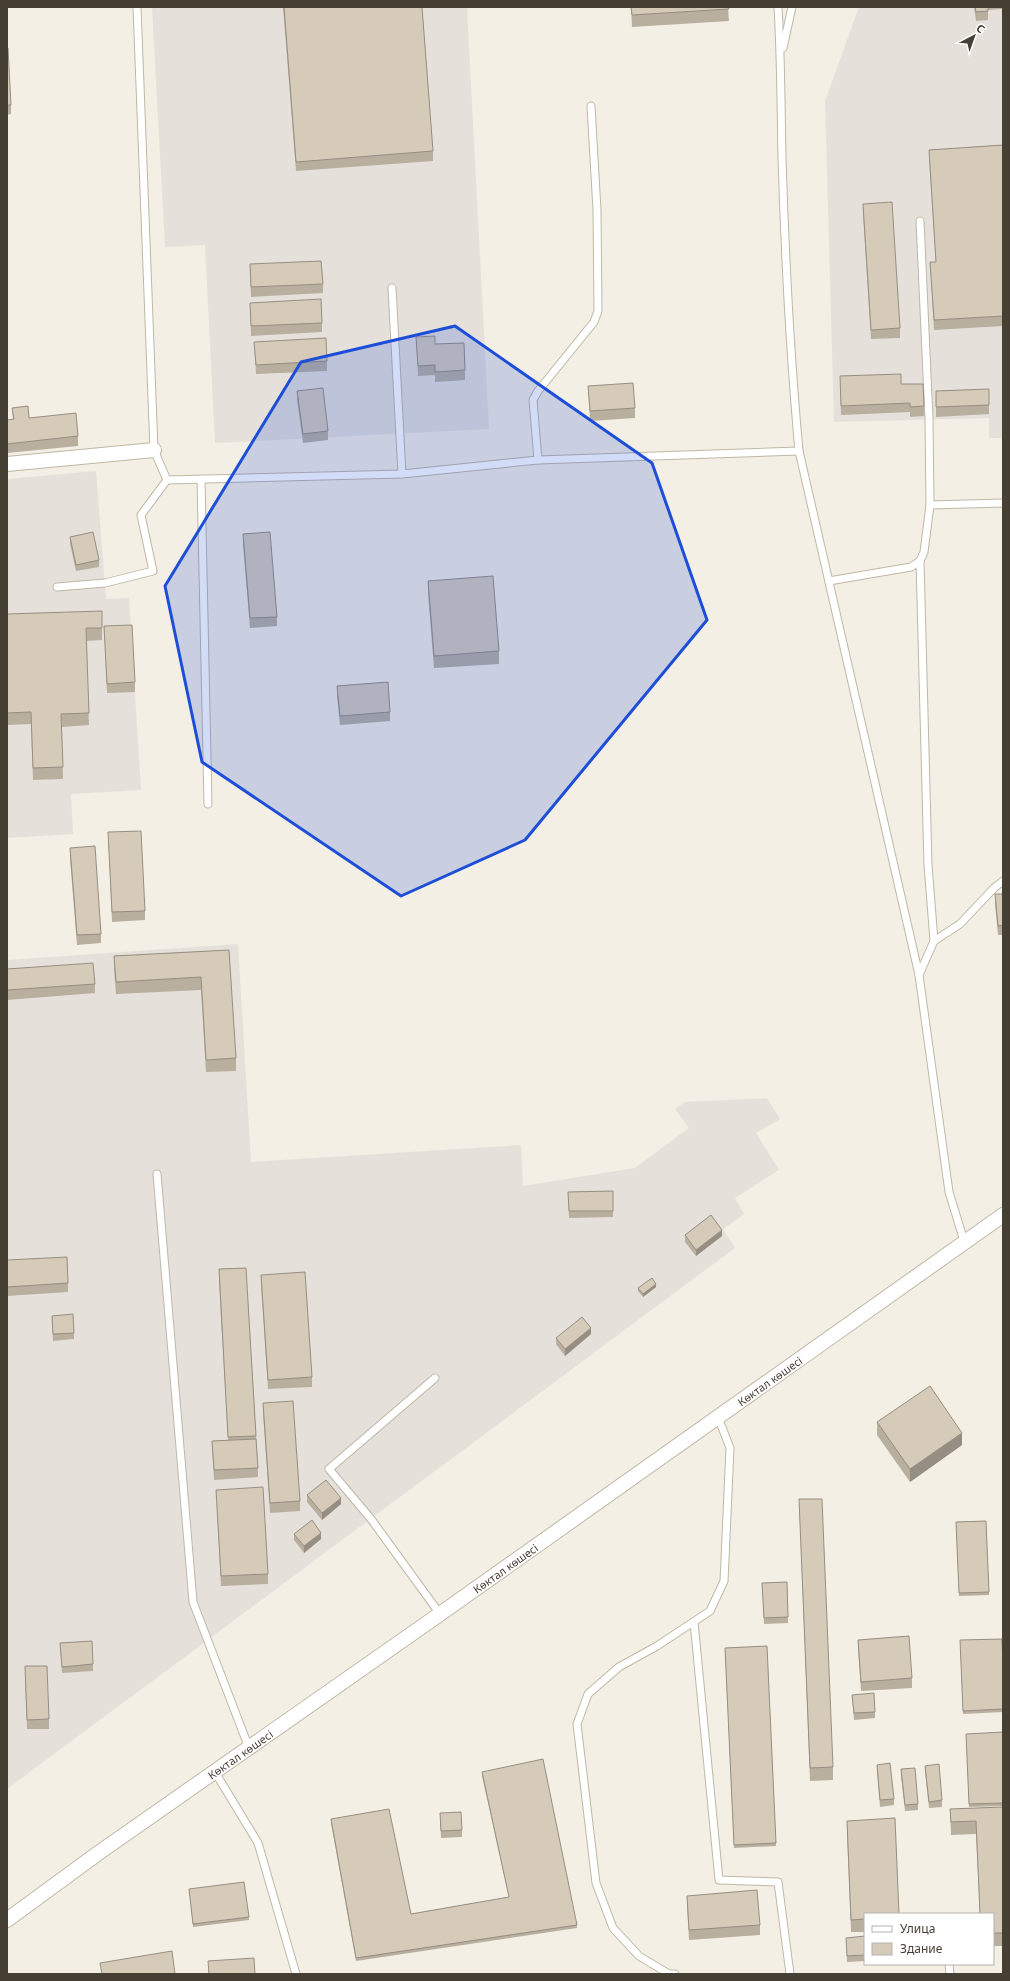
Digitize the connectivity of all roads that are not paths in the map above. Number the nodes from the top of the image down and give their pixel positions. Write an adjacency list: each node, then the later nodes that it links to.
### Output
1 (137, 7): 8 (lane)
2 (778, 7): 4 (lane)
3 (792, 7): 4 (lane)
4 (781, 56): 9 (lane)
5 (591, 106): 10 (lane)
6 (920, 221): 16 (lane)
7 (392, 288): 12 (lane)
8 (154, 450): 11 (street); 14 (lane)
9 (799, 451): 10 (lane); 18 (lane)
10 (538, 460): 12 (lane)
11 (7, 464)
12 (402, 474): 13 (lane)
13 (201, 479): 14 (lane); 20 (lane)
14 (167, 480): 19 (lane)
15 (1003, 503): 16 (lane)
16 (930, 505): 17 (lane)
17 (920, 561): 18 (lane); 22 (lane)
18 (829, 581): 23 (lane)
19 (57, 587)
20 (208, 804)
21 (1003, 881): 22 (lane)
22 (934, 941): 23 (lane)
23 (919, 975): 26 (lane)
24 (157, 1174): 31 (lane)
25 (1003, 1215): 26 (street, Көктал көшесі)
26 (964, 1241): 28 (street, Көктал көшесі)
27 (435, 1378): 29 (lane)
28 (718, 1417): 29 (street, Көктал көшесі); 30 (lane)
29 (440, 1614): 31 (street, Көктал көшесі)
30 (694, 1622): 35 (lane); 36 (lane)
31 (249, 1748): 32 (street, Көктал көшесі)
32 (215, 1772): 33 (street, Көктал көшесі); 34 (lane)
33 (7, 1920)
34 (296, 1974)
35 (675, 1974)
36 (790, 1974)

